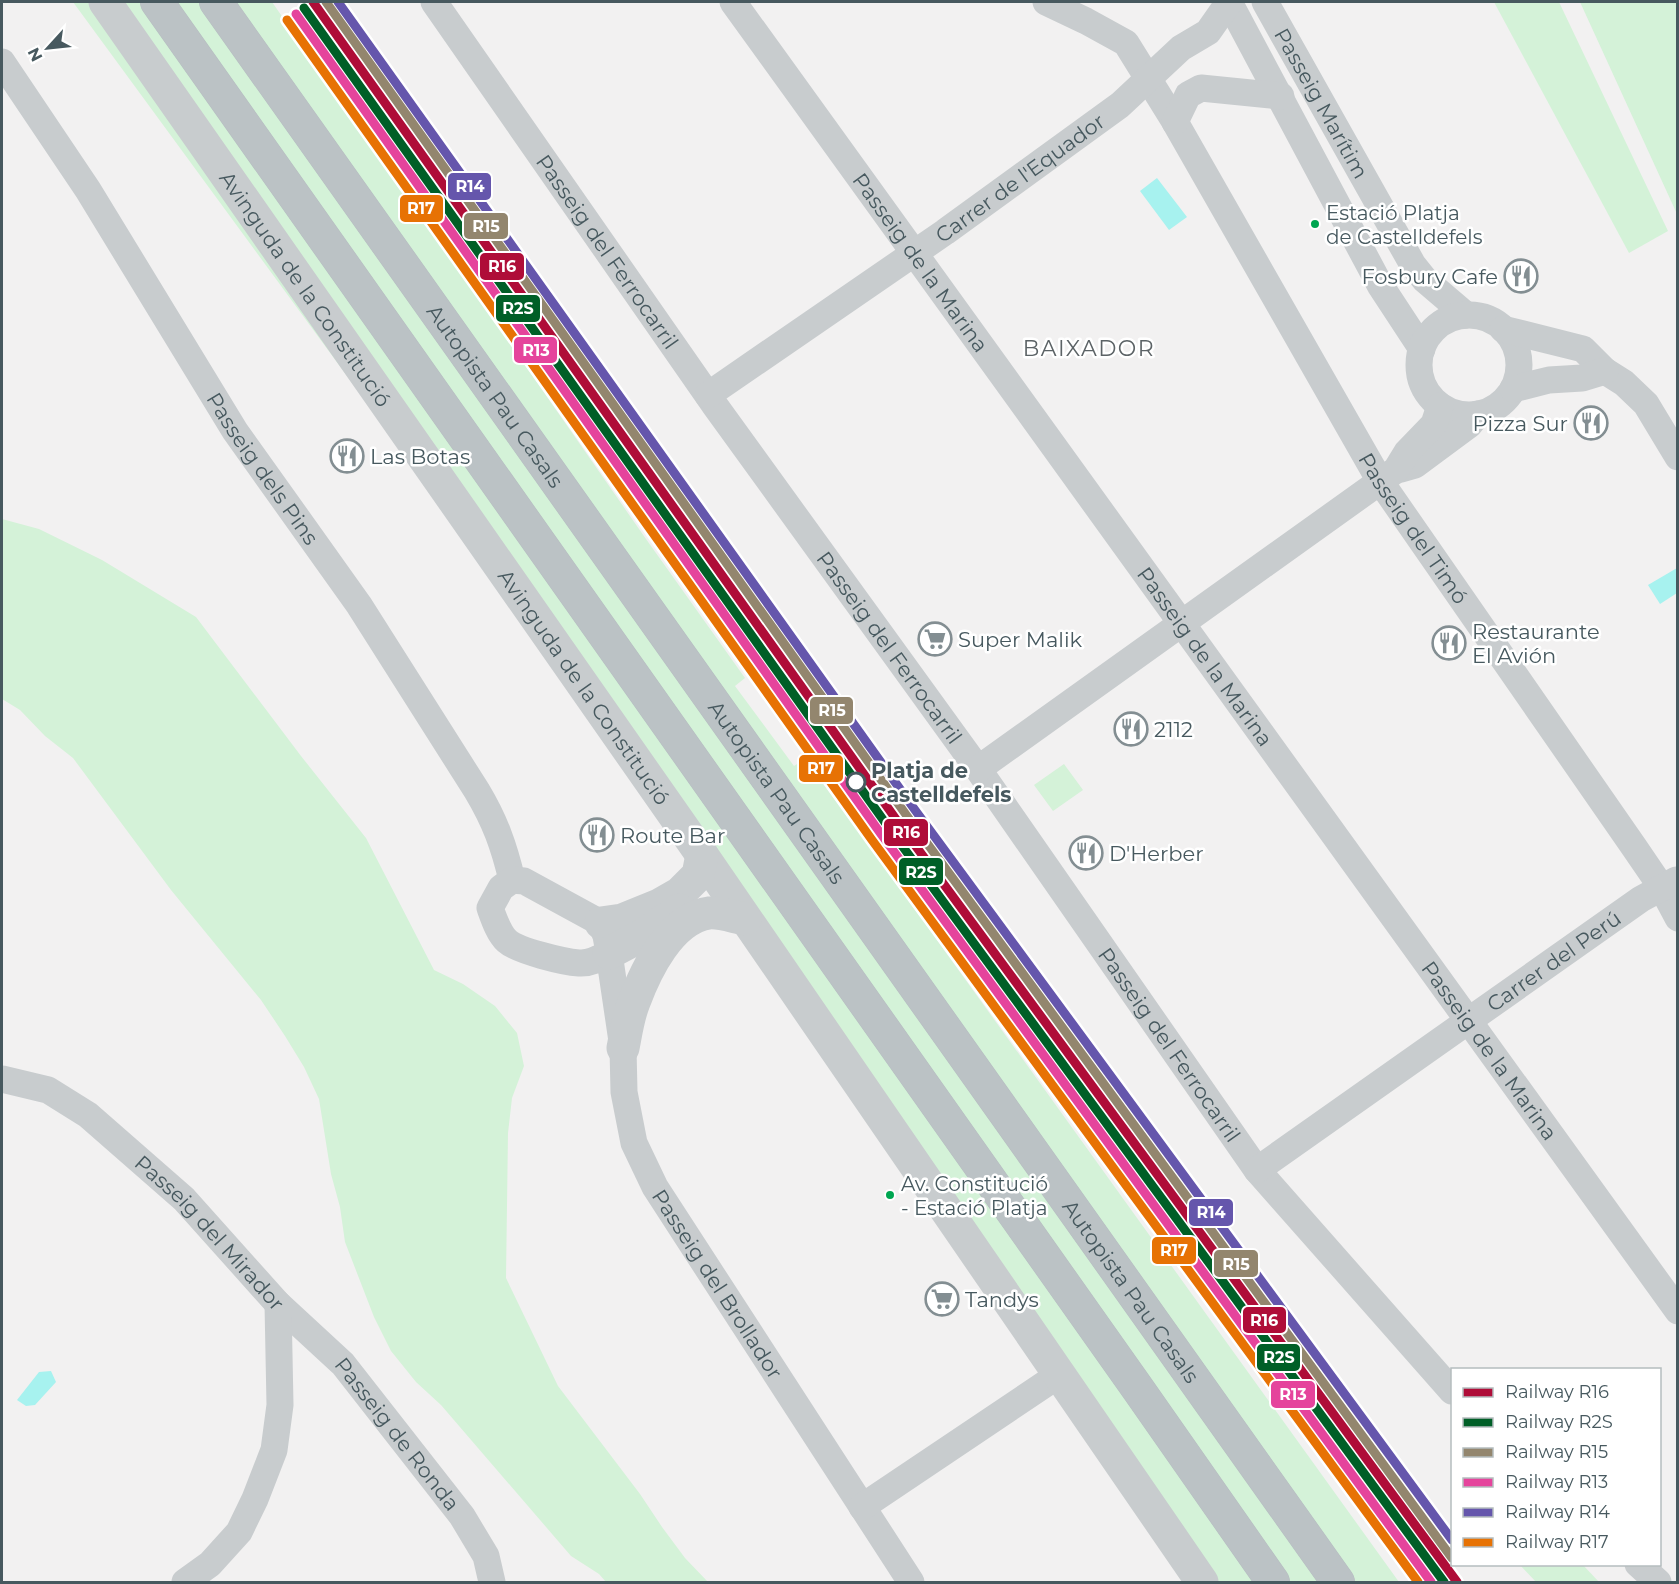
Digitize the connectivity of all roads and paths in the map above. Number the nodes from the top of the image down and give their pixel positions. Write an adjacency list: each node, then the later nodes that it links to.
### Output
1 (105, 2): 31 (street, Avinguda de la Constitució)
2 (157, 2): 54 (highway)
3 (216, 2): 55 (highway, Autopista Pau Casals)
4 (434, 2): 24 (street, Passeig del Ferrocarril)
5 (733, 2): 17 (street, Passeig de la Marina)
6 (1046, 2): 11 (street, Passeig del Timó)
7 (1229, 2): 9 (street, Passeig del Timó); 10 (street, Passeig Marítim)
8 (1265, 2): 18 (street, Passeig Marítim)
9 (1208, 32): 10 (street, Passeig Marítim); 12 (street, Passeig del Timó)
10 (1244, 32): 15 (street, Passeig Marítim); 18 (street, Passeig Marítim)
11 (1126, 43): 12 (street, Passeig del Timó); 14 (street, Passeig del Timó)
12 (1182, 48): 14 (street, Passeig del Timó)
13 (2, 62): 32 (street, Passeig dels Pins)
14 (1149, 78): 16 (street, Passeig del Timó); 17 (street, Carrer de l'Equador)
15 (1281, 96): 16 (street); 21 (street, Passeig Marítim)
16 (1176, 122): 28 (street, Passeig del Timó)
17 (914, 253): 24 (street, Carrer de l'Equador); 29 (street, Passeig de la Marina)
18 (1413, 266): 19 (street, Passeig Marítim)
19 (1466, 315): 20 (street, Passeig Marítim); 21 (street)
20 (1503, 328): 22 (street, Passeig Marítim); 23 (street)
21 (1422, 349): 25 (street)
22 (1605, 371): 23 (street); 27 (street, Passeig Marítim)
23 (1513, 389): 26 (street)
24 (708, 395): 30 (street, Passeig del Ferrocarril)
25 (1440, 406): 26 (street); 28 (street)
26 (1478, 414): 28 (street)
27 (1677, 457)
28 (1388, 475): 29 (street); 34 (street, Passeig del Timó)
29 (1182, 624): 30 (street); 38 (street, Passeig de la Marina)
30 (978, 769): 43 (street, Passeig del Ferrocarril)
31 (702, 855): 33 (street, Avinguda de la Constitució); 37 (street)
32 (512, 880): 37 (street); 37 (street)
33 (720, 882): 36 (street, Avinguda de la Constitució); 37 (street)
34 (1670, 884): 35 (street, Passeig del Timó); 38 (street, Carrer del Perú)
35 (1677, 918)
36 (745, 920): 39 (street); 46 (street, Avinguda de la Constitució)
37 (605, 938): 39 (street, Passeig del Brollador)
38 (1468, 1022): 43 (street, Carrer del Perú); 45 (street, Passeig de la Marina)
39 (623, 1048): 48 (street, Passeig del Brollador)
40 (2, 1060): 42 (street)
41 (2, 1079): 42 (street, Passeig del Mirador)
42 (48, 1090): 44 (street, Passeig del Mirador)
43 (1257, 1170): 47 (street, Passeig del Ferrocarril)
44 (278, 1304): 50 (street, Passeig del Mirador); 51 (street, Passeig de Ronda)
45 (1677, 1311)
46 (1060, 1374): 48 (street); 53 (street, Avinguda de la Constitució)
47 (1451, 1390)
48 (862, 1507): 52 (street, Passeig del Brollador)
49 (1640, 1566): 56 (street)
50 (185, 1582)
51 (492, 1582)
52 (911, 1582)
53 (1202, 1582)
54 (1273, 1582)
55 (1338, 1582)
56 (1658, 1582)

